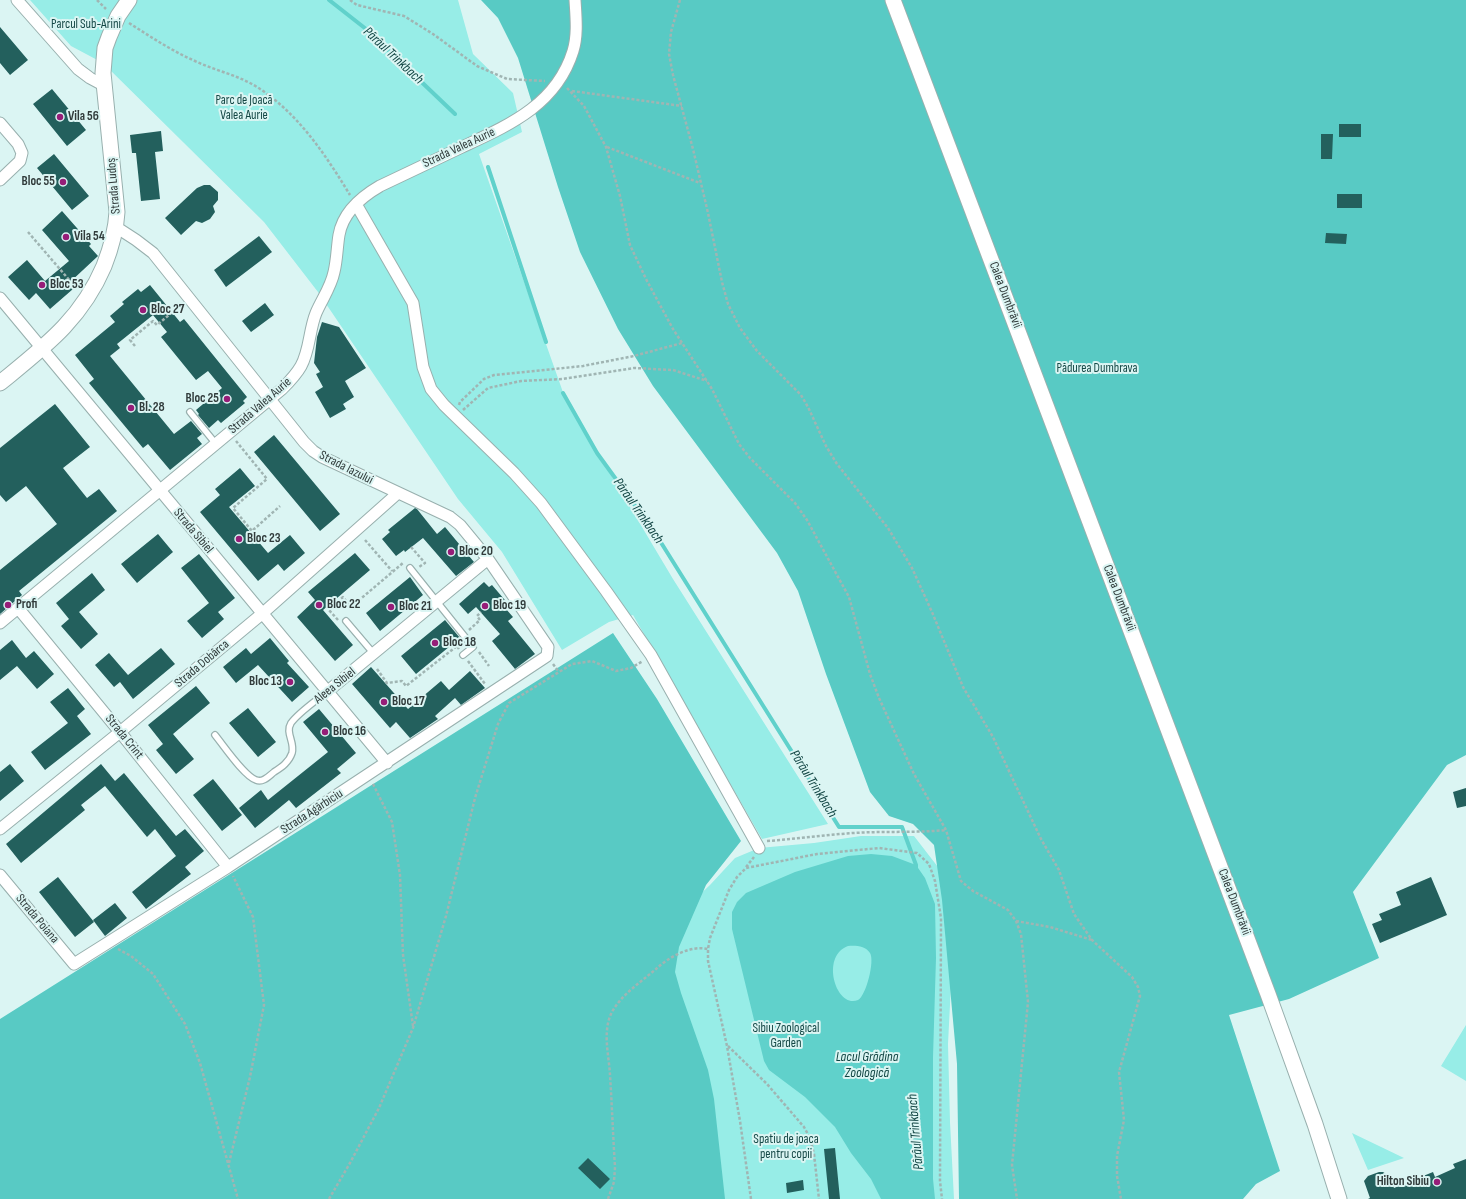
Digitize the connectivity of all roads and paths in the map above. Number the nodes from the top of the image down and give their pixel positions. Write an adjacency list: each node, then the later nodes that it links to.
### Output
1 (18, 0): 11 (street)
2 (97, 0): 8 (path)
3 (129, 0): 11 (main road, Strada Ludoș)
4 (350, 0): 10 (path)
5 (575, 0): 10 (street, Strada Valea Aurie)
6 (680, 0): 13 (path)
7 (893, 0): 83 (main road, Calea Dumbrăvii)
8 (106, 9)
9 (127, 22): 18 (path)
10 (559, 81): 12 (path); 18 (street, Strada Valea Aurie)
11 (103, 85): 19 (main road, Strada Ludoș)
12 (572, 91): 13 (path); 15 (path)
13 (682, 106): 17 (path)
14 (0, 123): 16 (street)
15 (606, 147): 17 (path); 24 (path)
16 (0, 180)
17 (700, 182): 68 (path)
18 (356, 204): 29 (street, Strada Valea Aurie); 31 (street)
19 (116, 227): 22 (main road, Strada Ludoș); 29 (street, Strada Iazului)
20 (28, 232): 22 (path)
21 (0, 298): 26 (street, Strada Sibiel)
22 (86, 300): 26 (main road, Strada Ludoș)
23 (180, 306): 25 (path)
24 (682, 343): 27 (path); 31 (path)
25 (135, 346)
26 (42, 349): 28 (main road, Strada Ludoș); 34 (street, Strada Sibiel)
27 (707, 380): 31 (path); 63 (path)
28 (0, 384)
29 (270, 399): 32 (street, Strada Valea Aurie); 35 (street, Strada Iazului)
30 (190, 412): 33 (lane)
31 (456, 417): 53 (street)
32 (229, 433): 33 (street, Strada Valea Aurie); 36 (path)
33 (216, 444): 34 (street, Strada Valea Aurie)
34 (159, 491): 45 (street, Strada Valea Aurie); 47 (street, Strada Sibiel)
35 (398, 493): 40 (street, Strada Iazului); 47 (street, Strada Dobârca)
36 (280, 506)
37 (365, 540): 43 (path)
38 (411, 547): 42 (path)
39 (408, 558): 43 (path)
40 (488, 559): 44 (street, Aleea Sibiel); 54 (street, Strada Iazului)
41 (410, 568): 44 (lane)
42 (417, 569)
43 (392, 571): 48 (path)
44 (438, 602): 51 (street, Aleea Sibiel); 52 (lane)
45 (18, 608): 49 (street, Strada Valea Aurie); 58 (street, Strada Crint)
46 (481, 612): 50 (path)
47 (263, 613): 56 (street, Strada Sibiel); 58 (street, Strada Dobârca)
48 (344, 619): 51 (lane)
49 (0, 623)
50 (464, 634)
51 (374, 654): 56 (street, Aleea Sibiel)
52 (463, 655): 55 (path); 57 (path)
53 (652, 655): 64 (street); 72 (path)
54 (547, 656): 57 (street, Strada Agârbiciu)
55 (377, 669)
56 (328, 691): 59 (lane, Aleea Sibiel); 60 (street, Strada Sibiel)
57 (492, 693): 60 (street, Strada Agârbiciu)
58 (120, 732): 62 (street, Strada Dobârca); 65 (street, Strada Crint)
59 (215, 735)
60 (387, 762): 61 (street, Strada Agârbiciu)
61 (368, 774): 65 (street, Strada Agârbiciu); 72 (path)
62 (0, 829)
63 (946, 830): 64 (path); 67 (path)
64 (758, 845)
65 (228, 867): 69 (street, Strada Agârbiciu); 74 (path)
66 (0, 875): 71 (street, Strada Poiana)
67 (1016, 921): 68 (path); 81 (path)
68 (1092, 940): 82 (path)
69 (108, 943): 71 (street, Strada Agârbiciu); 74 (path)
70 (708, 949): 73 (path); 77 (path); 80 (path)
71 (74, 964)
72 (413, 1028): 76 (path)
73 (727, 1046): 78 (path); 79 (path)
74 (229, 1163): 75 (path)
75 (238, 1199)
76 (329, 1199)
77 (608, 1199)
78 (751, 1199)
79 (819, 1199)
80 (942, 1199)
81 (1017, 1199)
82 (1121, 1199)
83 (1339, 1199)

